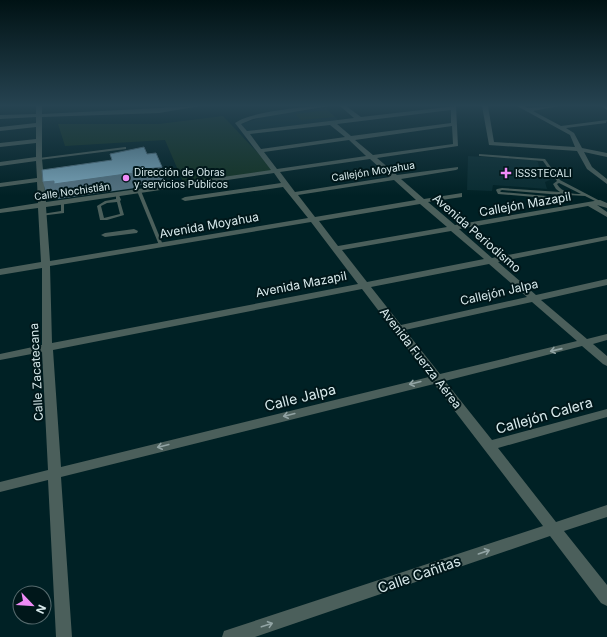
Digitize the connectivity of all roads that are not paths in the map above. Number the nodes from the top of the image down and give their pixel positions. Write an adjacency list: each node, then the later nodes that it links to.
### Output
1 (38, 136): 9 (street, Calle Zacatecana)
2 (248, 136): 13 (street, Avenida Fuerza Aérea)
3 (346, 136): 8 (street, Avenida Periodismo)
4 (373, 136): 8 (street)
5 (455, 136): 16 (street, Calle Nochistlán)
6 (490, 136): 12 (street)
7 (573, 136): 12 (street)
8 (350, 139): 13 (street); 16 (street, Avenida Periodismo)
9 (38, 141): 10 (street); 17 (street, Calle Zacatecana)
10 (0, 145)
11 (125, 148): 17 (lane)
12 (580, 149): 15 (street); 24 (street)
13 (259, 150): 20 (street, Avenida Fuerza Aérea)
14 (480, 155): 22 (lane)
15 (607, 155)
16 (370, 156): 20 (street, Calle Nochistlán); 21 (street, Avenida Periodismo)
17 (39, 160): 18 (street); 23 (street, Calle Zacatecana)
18 (0, 164)
19 (456, 168): 21 (street, Callejón Moyahua)
20 (275, 172): 25 (street, Avenida Fuerza Aérea); 27 (street, Calle Nochistlán)
21 (395, 178): 28 (street, Callejón Moyahua); 35 (street, Avenida Periodismo)
22 (559, 181): 29 (lane); 32 (lane)
23 (42, 182): 26 (street); 37 (street, Calle Zacatecana)
24 (607, 182)
25 (286, 184): 28 (street, Avenida Fuerza Aérea); 34 (street)
26 (0, 185)
27 (139, 191): 33 (street, Calle Nochistlán); 46 (lane)
28 (294, 194): 40 (street, Avenida Fuerza Aérea)
29 (567, 194): 29 (lane); 31 (lane)
30 (459, 195): 35 (street, Avenida Moyahua)
31 (578, 195): 32 (lane); 36 (lane)
32 (588, 195): 36 (lane)
33 (118, 197): 33 (lane); 37 (street, Calle Nochistlán)
34 (185, 199)
35 (421, 201): 40 (street, Avenida Moyahua); 41 (street, Avenida Periodismo)
36 (598, 204): 39 (street); 41 (street, Callejón Mazapil)
37 (42, 210): 38 (street, Calle Nochistlán); 50 (street, Calle Zacatecana)
38 (0, 211)
39 (607, 215)
40 (313, 219): 46 (street, Avenida Moyahua); 47 (street, Avenida Fuerza Aérea)
41 (453, 229): 47 (street, Callejón Mazapil); 49 (street, Avenida Periodismo)
42 (134, 231): 43 (street)
43 (117, 234): 44 (street); 48 (street)
44 (105, 235)
45 (607, 238): 49 (street, Avenida Mazapil)
46 (161, 245): 48 (street, Avenida Moyahua)
47 (336, 249): 53 (street, Avenida Fuerza Aérea)
48 (123, 252): 50 (street, Avenida Moyahua)
49 (490, 262): 53 (street, Avenida Mazapil); 54 (street, Avenida Periodismo)
50 (46, 264): 51 (street, Avenida Moyahua); 58 (street, Calle Zacatecana)
51 (0, 272)
52 (607, 282): 54 (street, Callejón Jalpa)
53 (364, 285): 55 (street, Avenida Fuerza Aérea); 58 (street, Avenida Mazapil)
54 (532, 298): 55 (street, Callejón Jalpa); 57 (street, Avenida Periodismo)
55 (398, 329): 61 (street, Avenida Fuerza Aérea)
56 (607, 337): 57 (street, Calle Jalpa)
57 (586, 343): 60 (street, Avenida Periodismo); 61 (street, Calle Jalpa, one-way to 61)
58 (47, 347): 59 (street, Avenida Mazapil); 64 (street, Calle Zacatecana)
59 (0, 357)
60 (607, 362)
61 (436, 378): 63 (street, Avenida Fuerza Aérea); 64 (street, Calle Jalpa, one-way to 64)
62 (607, 413): 63 (street, Callejón Calera)
63 (489, 446): 67 (street, Avenida Fuerza Aérea)
64 (55, 473): 65 (street, Calle Jalpa); 69 (street, Calle Zacatecana)
65 (0, 487)
66 (607, 511): 67 (street, Calle Cañitas)
67 (553, 529): 68 (street, Avenida Fuerza Aérea); 70 (street, Calle Cañitas, one-way to 67)
68 (607, 598)
69 (64, 637)
70 (230, 637)

